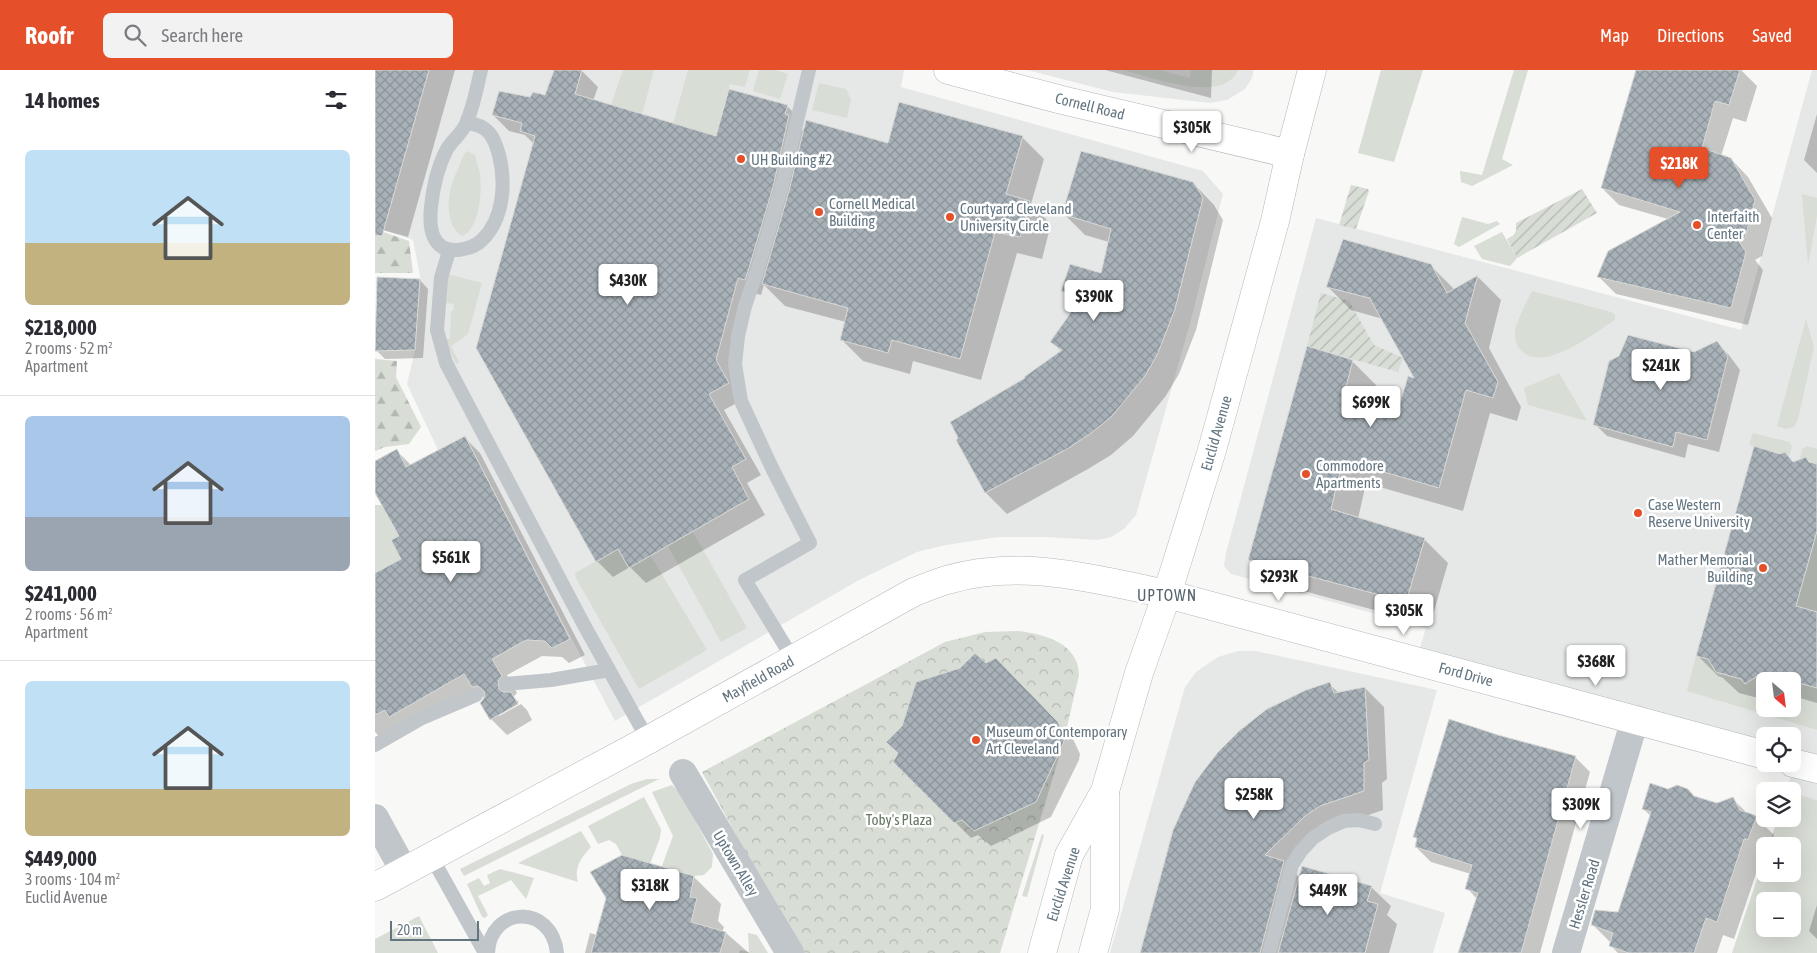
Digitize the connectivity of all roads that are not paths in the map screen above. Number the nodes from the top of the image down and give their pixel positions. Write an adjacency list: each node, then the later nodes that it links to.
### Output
1 (481, 70): 5 (lane)
2 (809, 70): 9 (lane)
3 (948, 70): 6 (main road, Cornell Road)
4 (1312, 70): 6 (main road, Euclid Avenue)
5 (467, 123): 7 (lane); 7 (lane)
6 (1290, 154): 8 (main road, Euclid Avenue)
7 (449, 250): 10 (lane)
8 (1167, 594): 9 (main road, Mayfield Road); 13 (main road, Ford Drive); 20 (main road, Euclid Avenue)
9 (793, 659): 14 (main road, Mayfield Road)
10 (609, 670): 11 (lane); 14 (lane)
11 (506, 684)
12 (476, 695): 15 (lane)
13 (1635, 719): 16 (main road, Ford Drive); 32 (street, Hessler Road)
14 (648, 740): 23 (main road, Mayfield Road)
15 (375, 745)
16 (1756, 753)
17 (1801, 765): 18 (main road)
18 (1817, 769)
19 (683, 773): 28 (street, Uptown Alley)
20 (1105, 791): 29 (main road, Euclid Avenue); 30 (main road, Euclid Avenue)
21 (375, 818): 24 (street)
22 (1375, 824): 31 (lane)
23 (431, 856): 24 (main road, Mayfield Road); 26 (lane)
24 (404, 871): 25 (main road, Mayfield Road)
25 (375, 887)
26 (487, 953): 27 (lane)
27 (557, 953)
28 (790, 953)
29 (1042, 953)
30 (1093, 953)
31 (1269, 953)
32 (1566, 953)

